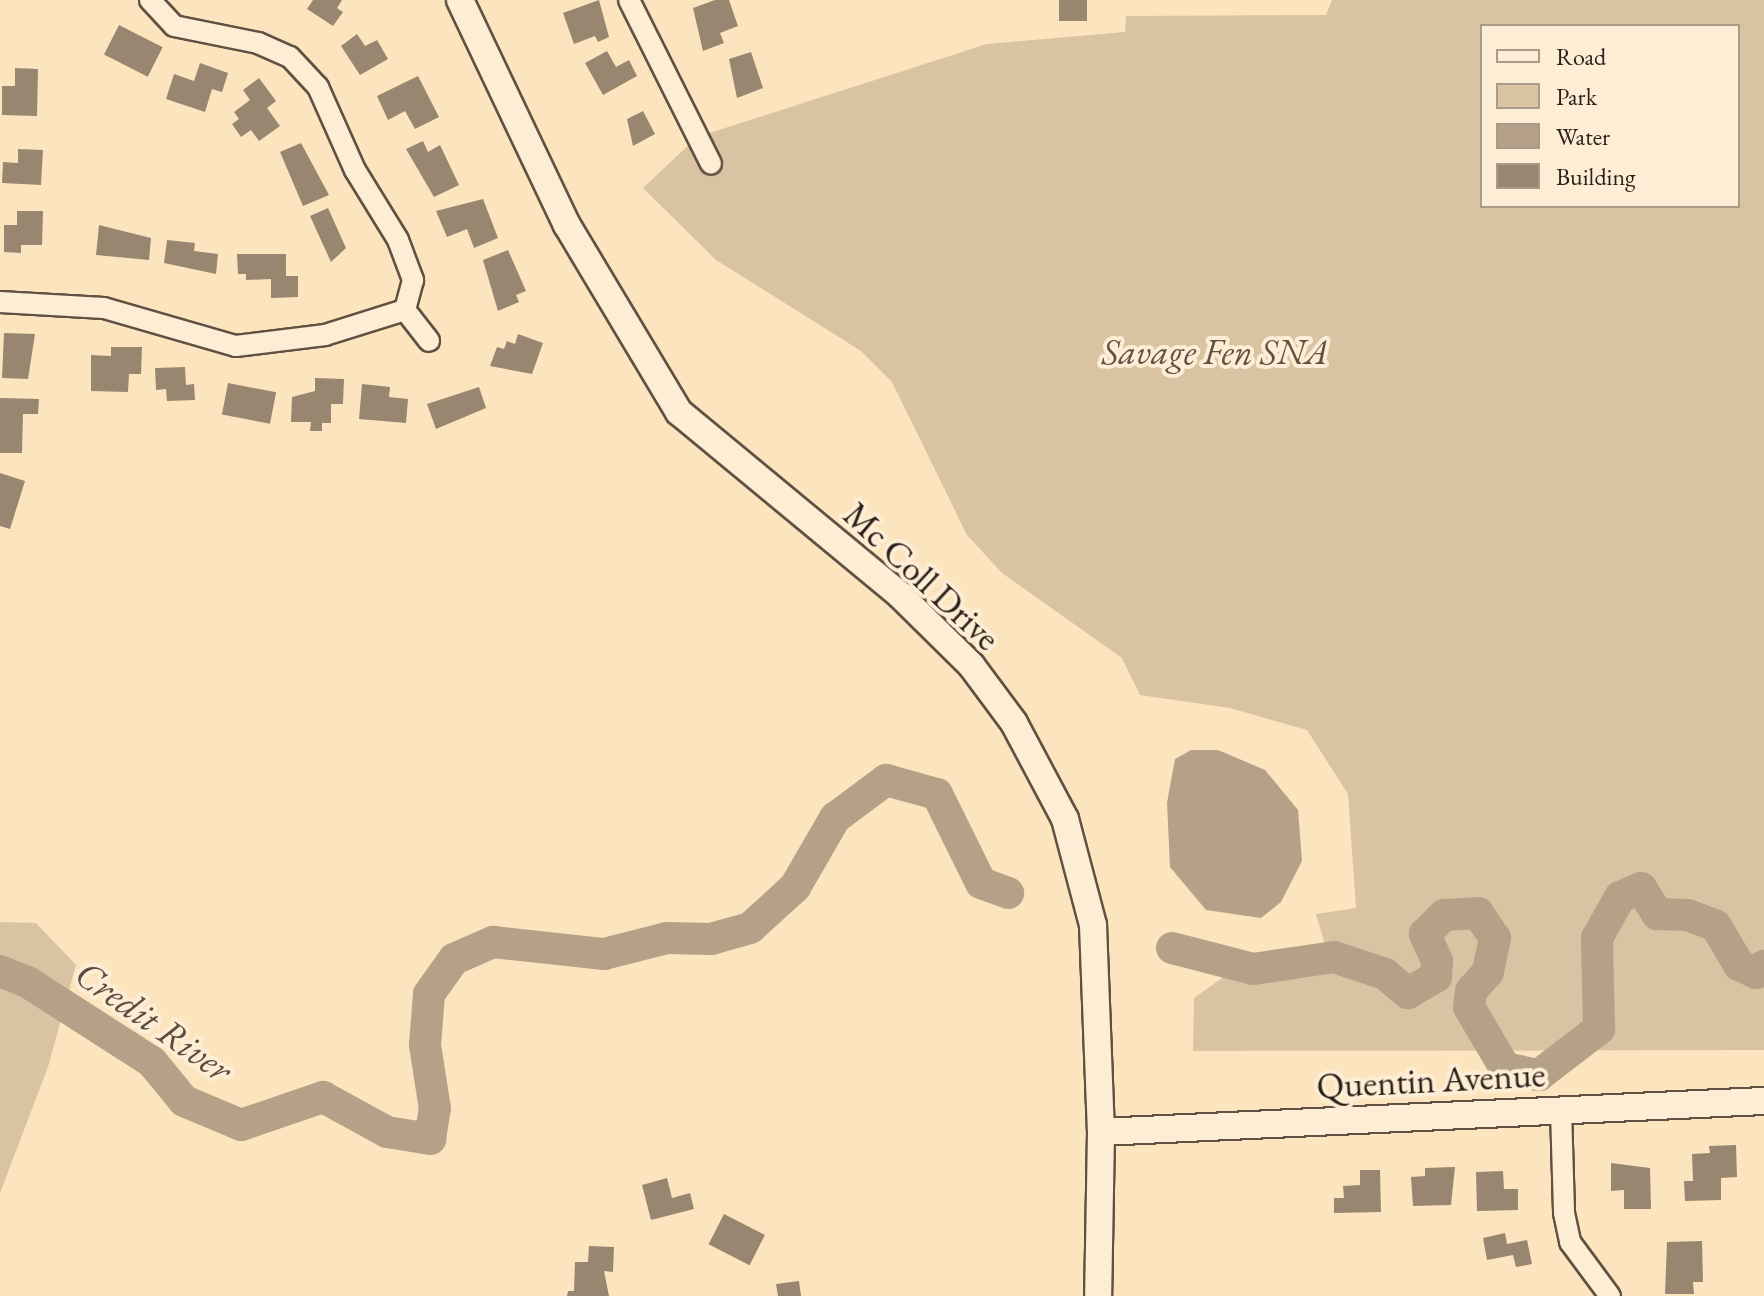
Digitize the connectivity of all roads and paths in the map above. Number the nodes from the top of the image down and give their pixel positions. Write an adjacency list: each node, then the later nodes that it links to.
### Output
1 (150, 0): 6 (street)
2 (460, 0): 10 (main road, Mc Coll Drive)
3 (629, 0): 4 (street)
4 (711, 164)
5 (0, 302): 6 (street)
6 (405, 310): 7 (street)
7 (429, 341)
8 (1764, 1101): 9 (main road, Quentin Avenue)
9 (1561, 1110): 10 (main road, Quentin Avenue); 12 (street)
10 (1101, 1132): 11 (main road, Mc Coll Drive)
11 (1098, 1296)
12 (1610, 1296)

